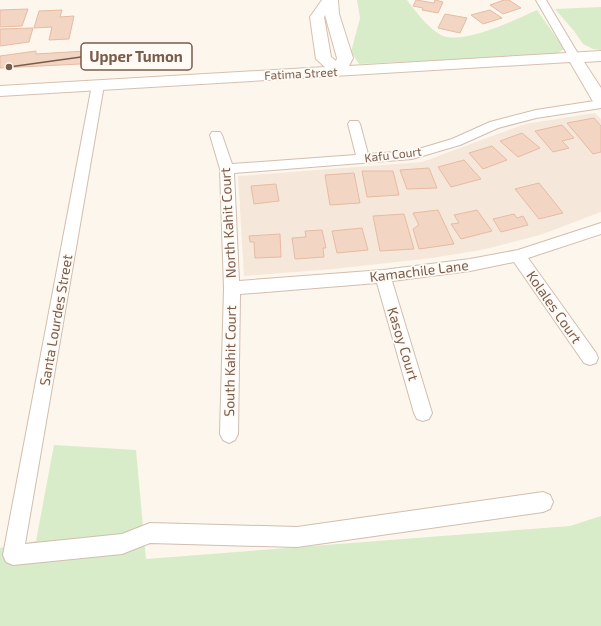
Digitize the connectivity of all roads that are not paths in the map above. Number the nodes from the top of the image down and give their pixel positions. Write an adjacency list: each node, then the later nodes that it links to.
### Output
1 (330, 0): 5 (main road)
2 (541, 0): 4 (street)
3 (601, 56): 4 (main road, Fatima Street)
4 (574, 57): 5 (main road, Fatima Street); 8 (main road)
5 (339, 71): 6 (main road, Fatima Street)
6 (98, 85): 7 (main road, Fatima Street); 21 (street, Santa Lourdes Street)
7 (0, 91)
8 (601, 100)
9 (601, 104): 12 (street, Kafu Court)
10 (354, 124): 12 (street)
11 (216, 135): 13 (street, North Kahit Court)
12 (363, 158): 13 (street, Kafu Court)
13 (227, 169): 17 (street, North Kahit Court)
14 (601, 228): 15 (street, Kamachile Lane)
15 (518, 256): 16 (street, Kamachile Lane); 18 (street, Kolales Court)
16 (383, 276): 17 (street, Kamachile Lane); 19 (street, Kasoy Court)
17 (232, 288): 20 (street, South Kahit Court)
18 (590, 358)
19 (424, 413)
20 (228, 434)
21 (543, 502)

